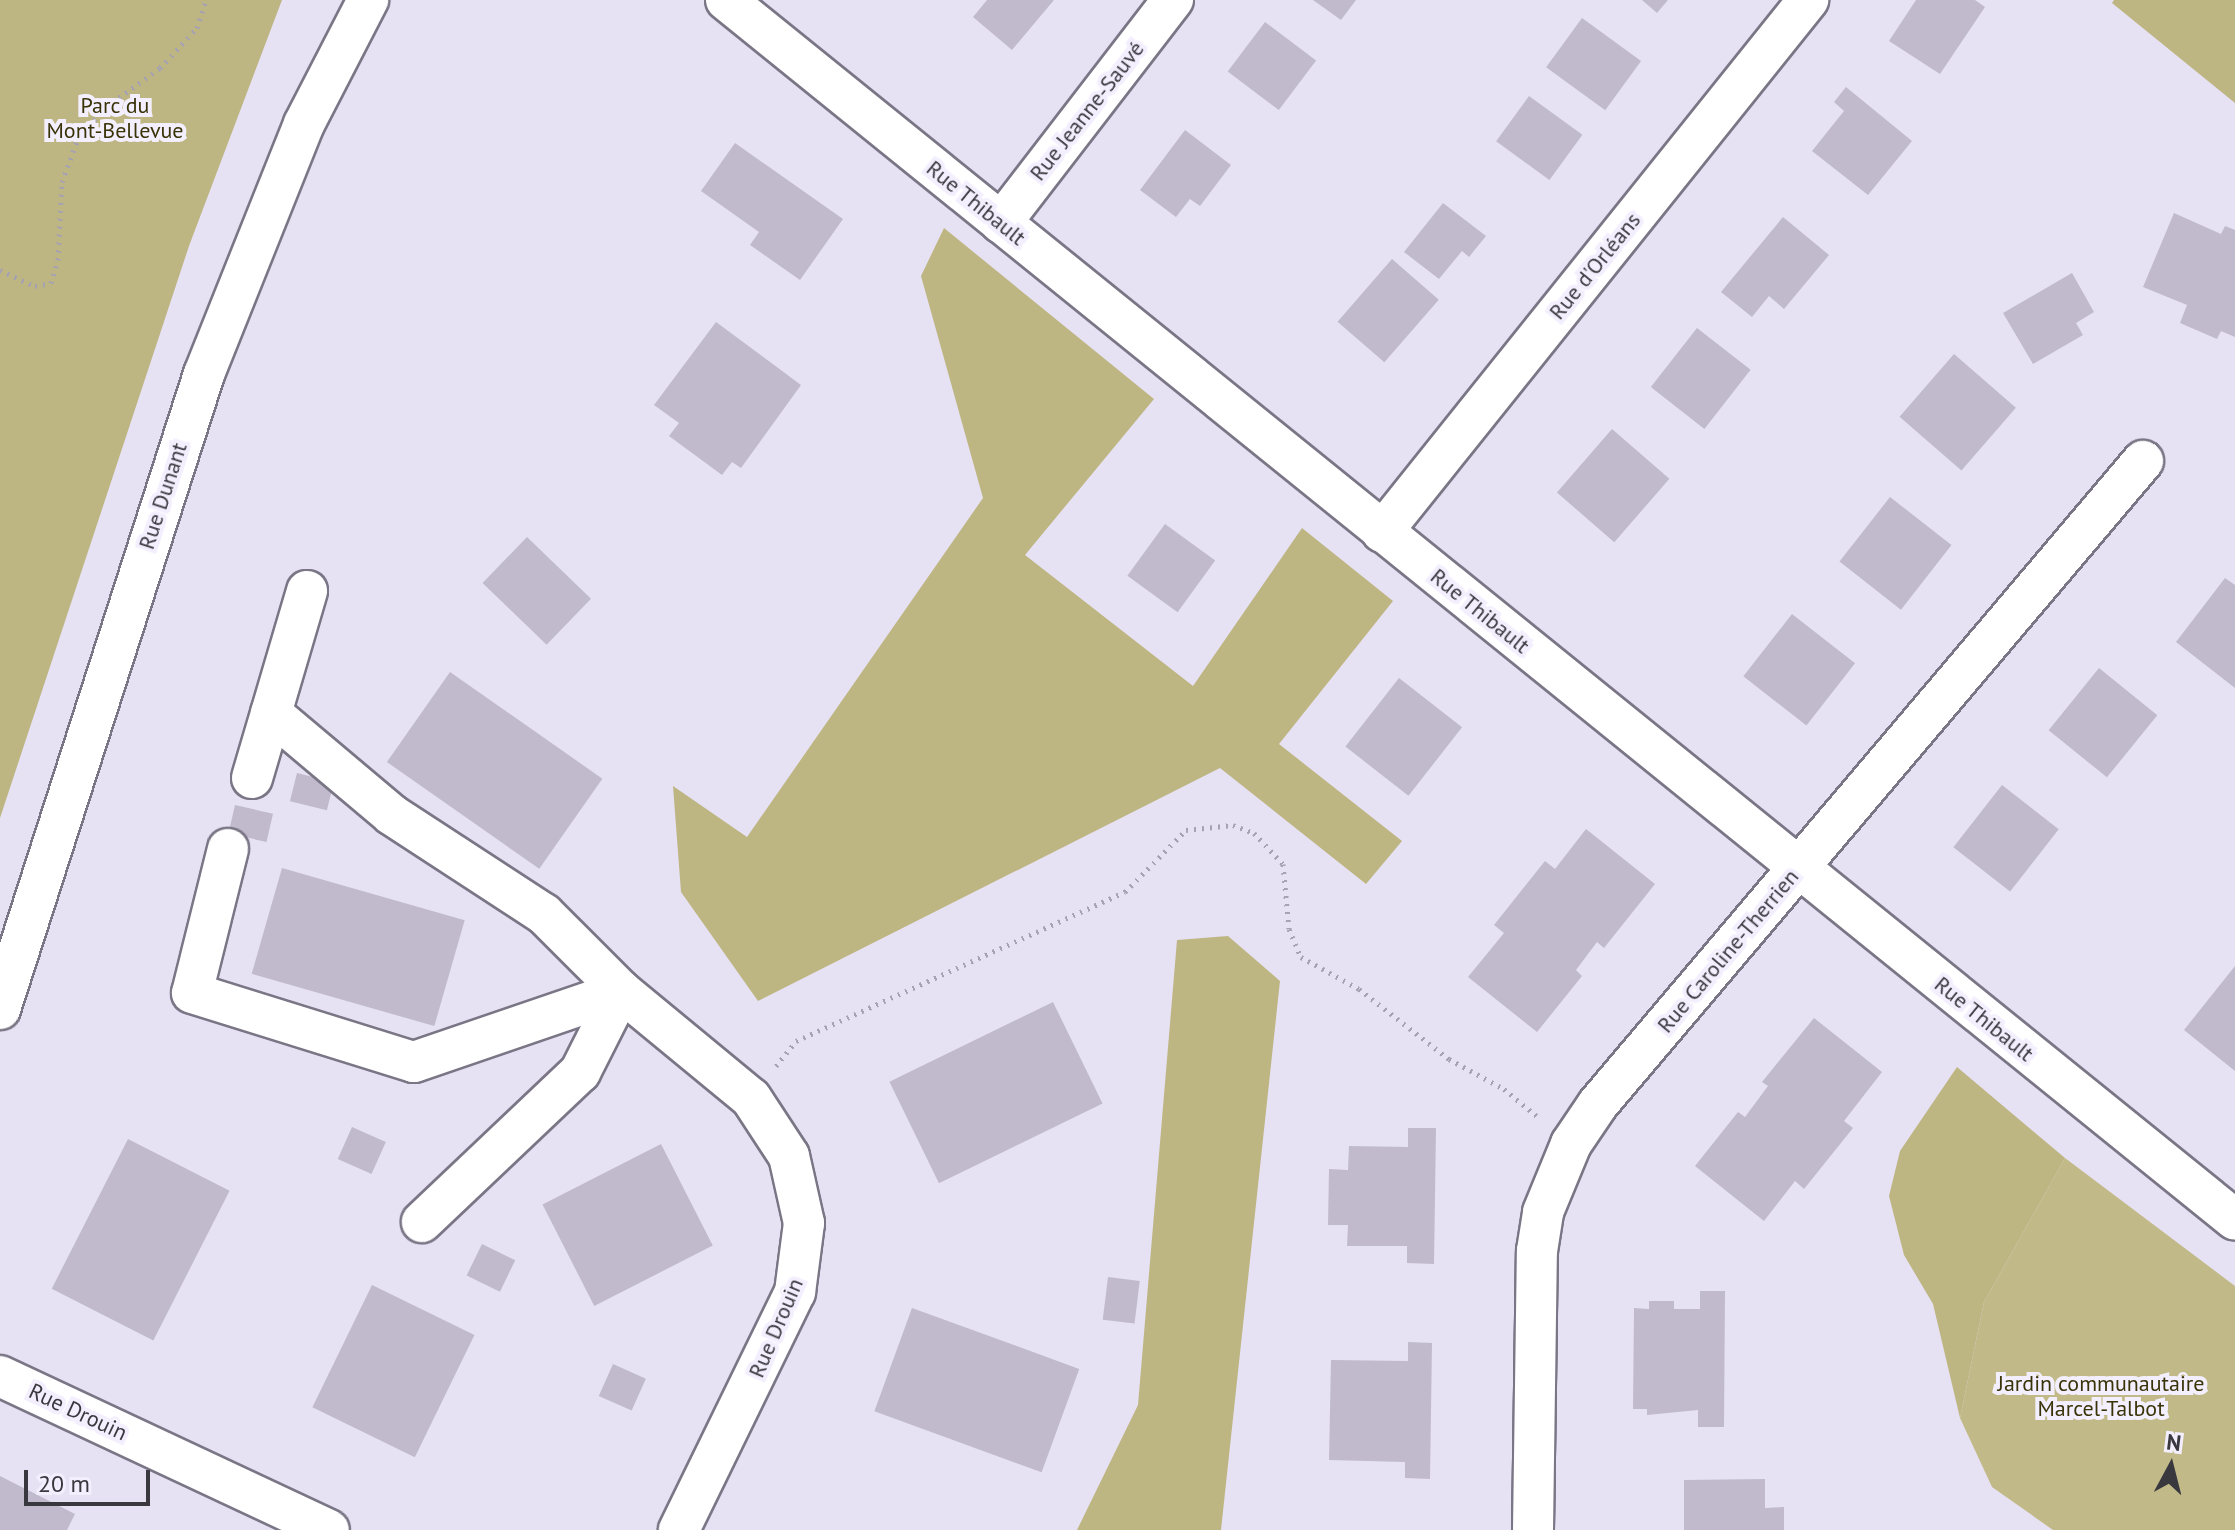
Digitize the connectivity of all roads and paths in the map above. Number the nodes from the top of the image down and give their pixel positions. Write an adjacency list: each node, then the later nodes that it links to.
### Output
1 (206, 0): 7 (path)
2 (368, 0): 16 (street, Rue Dunant)
3 (726, 0): 6 (street, Rue Thibault)
4 (1173, 0): 6 (street, Rue Jeanne-Sauvé)
5 (1808, 0): 9 (street, Rue d'Orléans)
6 (1001, 223): 9 (street, Rue Thibault)
7 (0, 270)
8 (2143, 461): 14 (street, Rue Caroline-Therrien)
9 (1382, 532): 14 (street, Rue Thibault)
10 (307, 591): 11 (street)
11 (271, 713): 12 (street); 15 (street, Rue Drouin)
12 (252, 778)
13 (228, 849): 15 (street)
14 (1798, 869): 18 (street, Rue Caroline-Therrien); 19 (street, Rue Thibault)
15 (621, 991): 17 (street, Rue Drouin); 20 (street)
16 (0, 1009)
17 (751, 1098): 18 (path); 23 (street, Rue Drouin)
18 (1571, 1144): 24 (street, Rue Caroline-Therrien)
19 (2235, 1220)
20 (422, 1222)
21 (0, 1376): 22 (street, Rue Drouin)
22 (329, 1530)
23 (679, 1530)
24 (1533, 1530)

